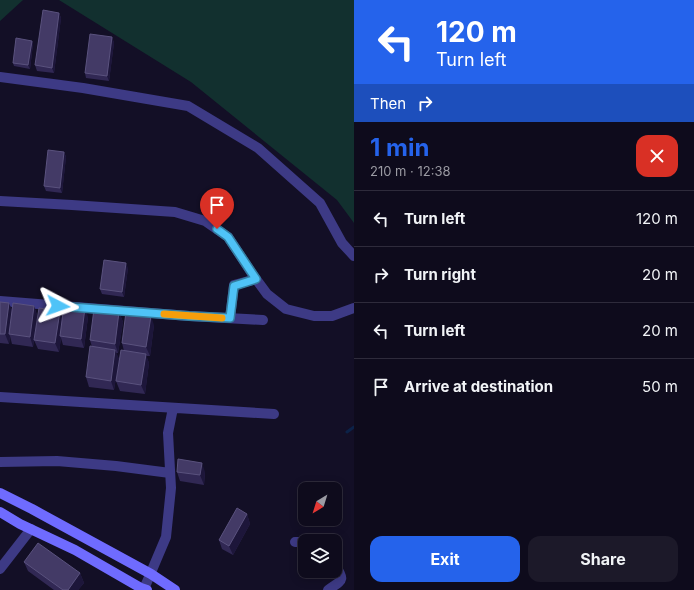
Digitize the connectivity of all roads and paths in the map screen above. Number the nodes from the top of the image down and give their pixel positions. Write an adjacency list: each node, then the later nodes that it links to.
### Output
1 (0, 77): 3 (street)
2 (0, 201): 4 (street)
3 (354, 256)
4 (256, 279): 6 (street); 7 (street)
5 (0, 301): 7 (street)
6 (354, 308)
7 (230, 318): 8 (street)
8 (263, 320)
9 (0, 397): 10 (street)
10 (173, 408): 11 (street); 13 (street)
11 (274, 414)
12 (0, 462): 13 (street)
13 (170, 473): 18 (street)
14 (0, 493): 18 (street)
15 (0, 512): 16 (street)
16 (31, 529): 17 (street); 20 (street)
17 (0, 570)
18 (151, 574): 20 (street); 21 (street)
19 (342, 578): 22 (street)
20 (145, 589)
21 (175, 590)
22 (328, 590)

